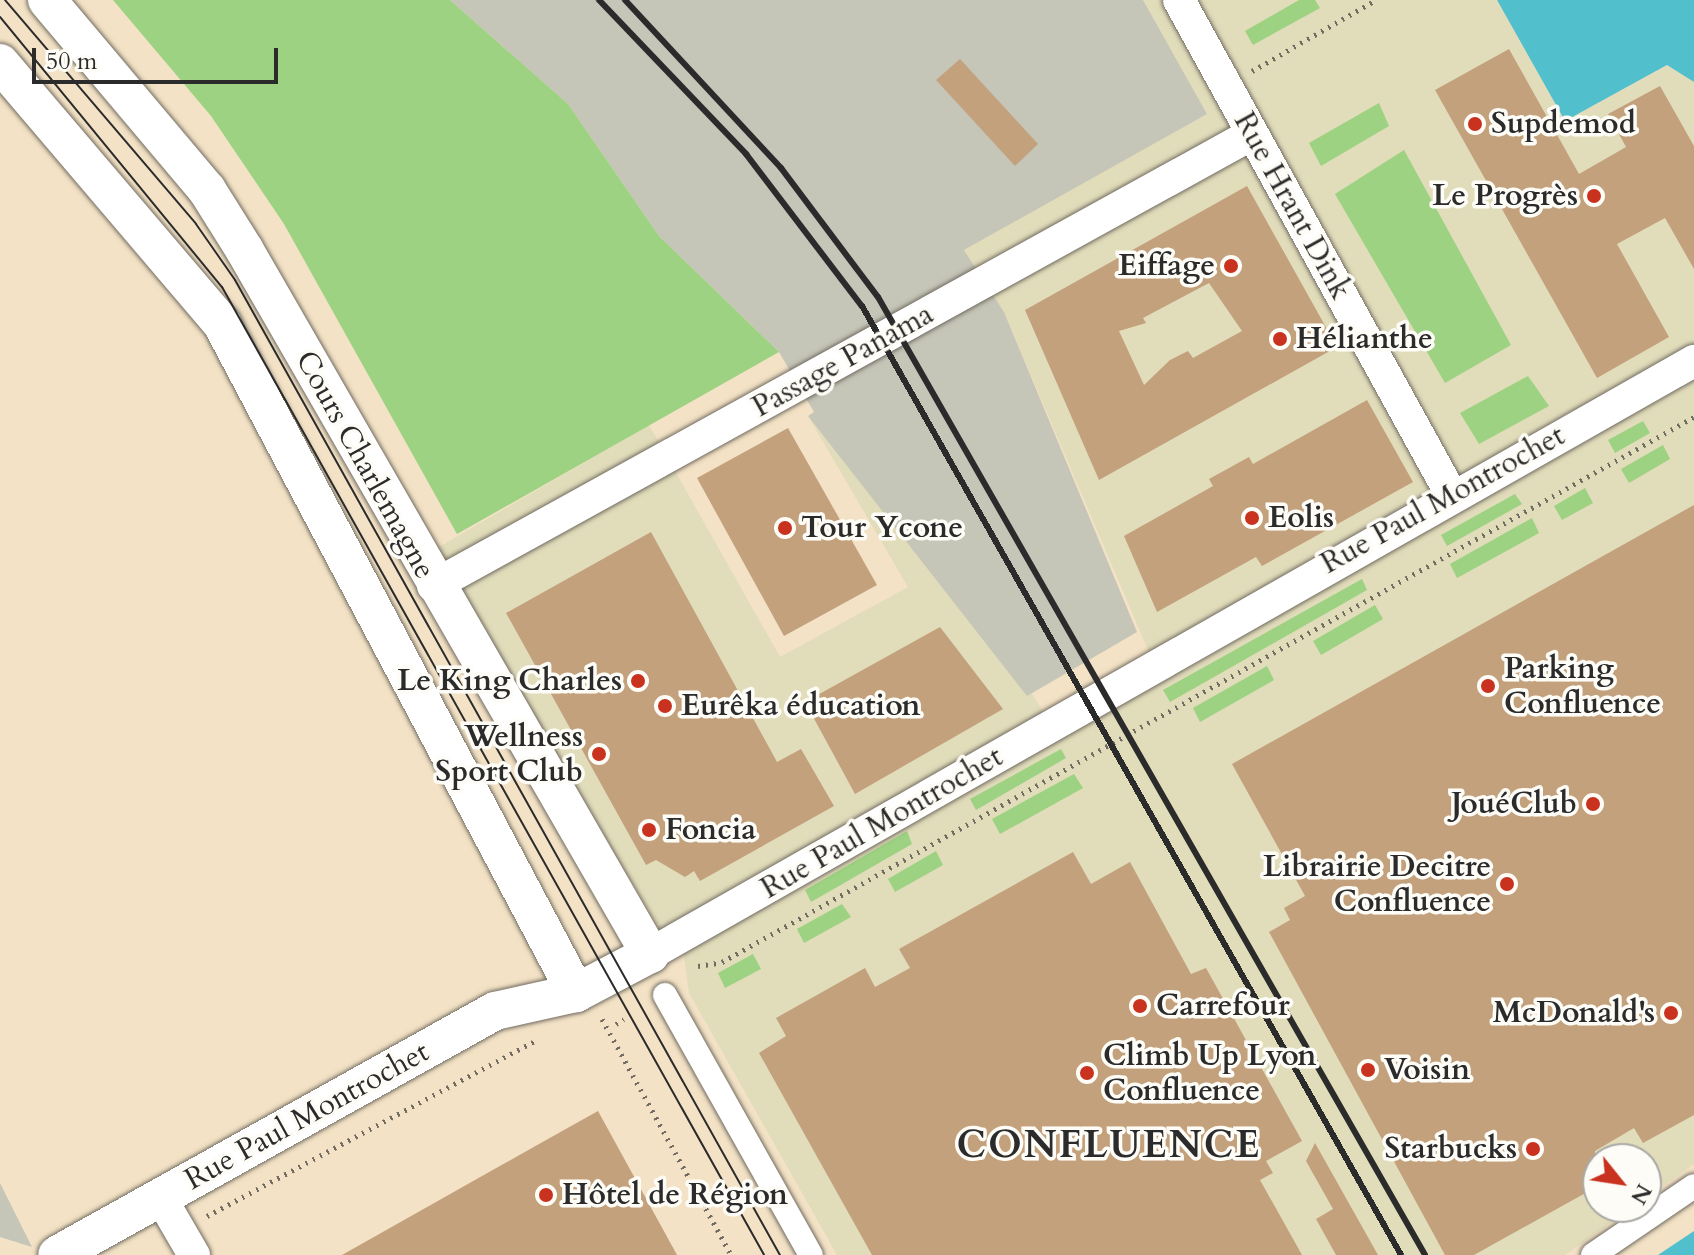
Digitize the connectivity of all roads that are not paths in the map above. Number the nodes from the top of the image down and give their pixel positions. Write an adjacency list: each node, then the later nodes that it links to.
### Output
1 (47, 0): 7 (street, Cours Charlemagne)
2 (1179, 0): 4 (street, Rue Hrant Dink)
3 (0, 63): 10 (street, Cours Charlemagne)
4 (1252, 134): 6 (street, Rue Hrant Dink); 7 (street, Passage Panama)
5 (1694, 361): 6 (street, Rue Paul Montrochet)
6 (1452, 496): 8 (street, Rue Paul Montrochet)
7 (433, 586): 8 (street, Cours Charlemagne)
8 (667, 961): 10 (street, Rue Paul Montrochet)
9 (665, 995): 15 (street)
10 (586, 1001): 12 (street, Rue Paul Montrochet)
11 (1694, 1186): 16 (street)
12 (161, 1198): 13 (street); 14 (street, Rue Paul Montrochet)
13 (187, 1243)
14 (57, 1255)
15 (811, 1255)
16 (1593, 1255)

